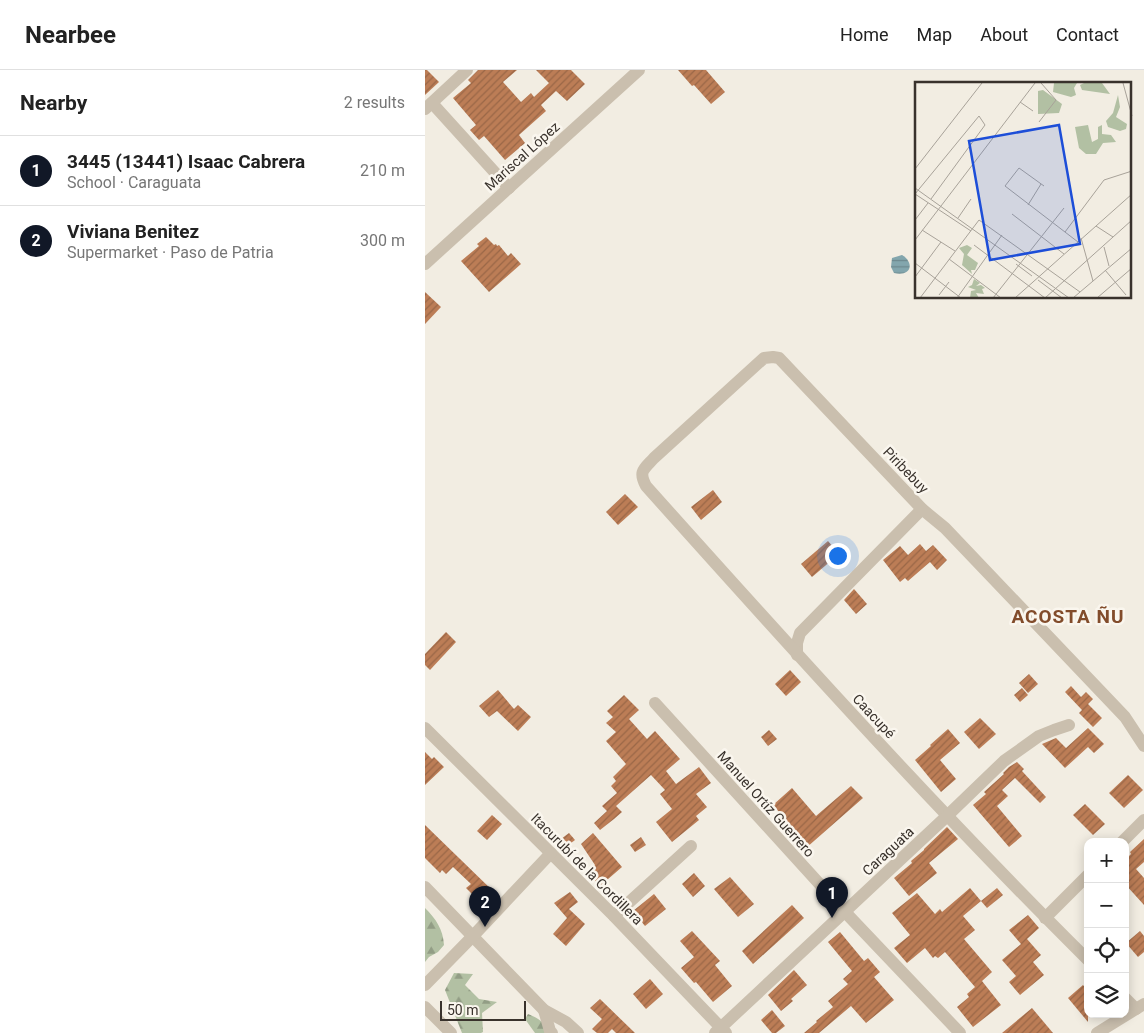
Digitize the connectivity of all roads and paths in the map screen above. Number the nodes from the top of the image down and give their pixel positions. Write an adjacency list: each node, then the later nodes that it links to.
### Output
1 (467, 70): 3 (street)
2 (639, 70): 4 (street, Mariscal López)
3 (429, 106): 4 (street)
4 (509, 188): 5 (street, Mariscal López)
5 (425, 264)
6 (646, 486): 7 (street, Piribebuy); 8 (street, Caacupé)
7 (922, 509): 8 (street); 12 (street, Piribebuy)
8 (797, 655): 13 (street, Caacupé)
9 (655, 703): 20 (street, Manuel Ortíz Guerrero)
10 (1069, 725): 13 (street, Caraguata)
11 (425, 728): 17 (street, Itacurubí de la Cordillera)
12 (1144, 746)
13 (947, 816): 20 (street, Caraguata); 22 (street, Caacupé)
14 (1144, 820): 15 (street)
15 (1126, 838)
16 (691, 846): 21 (street)
17 (551, 853): 21 (street, Itacurubí de la Cordillera); 23 (street)
18 (1084, 880): 22 (street)
19 (425, 887): 23 (street)
20 (845, 912): 29 (street, Caraguata); 33 (street, Manuel Ortíz Guerrero)
21 (614, 916): 29 (street, Itacurubí de la Cordillera)
22 (1045, 918): 24 (street, Caacupé)
23 (473, 936): 25 (street); 28 (street)
24 (1084, 956)
25 (425, 984)
26 (1140, 1006): 34 (street)
27 (425, 1007): 30 (street)
28 (544, 1010): 31 (street); 32 (street)
29 (721, 1031)
30 (451, 1033)
31 (552, 1033)
32 (578, 1033)
33 (959, 1033)
34 (1097, 1033)

